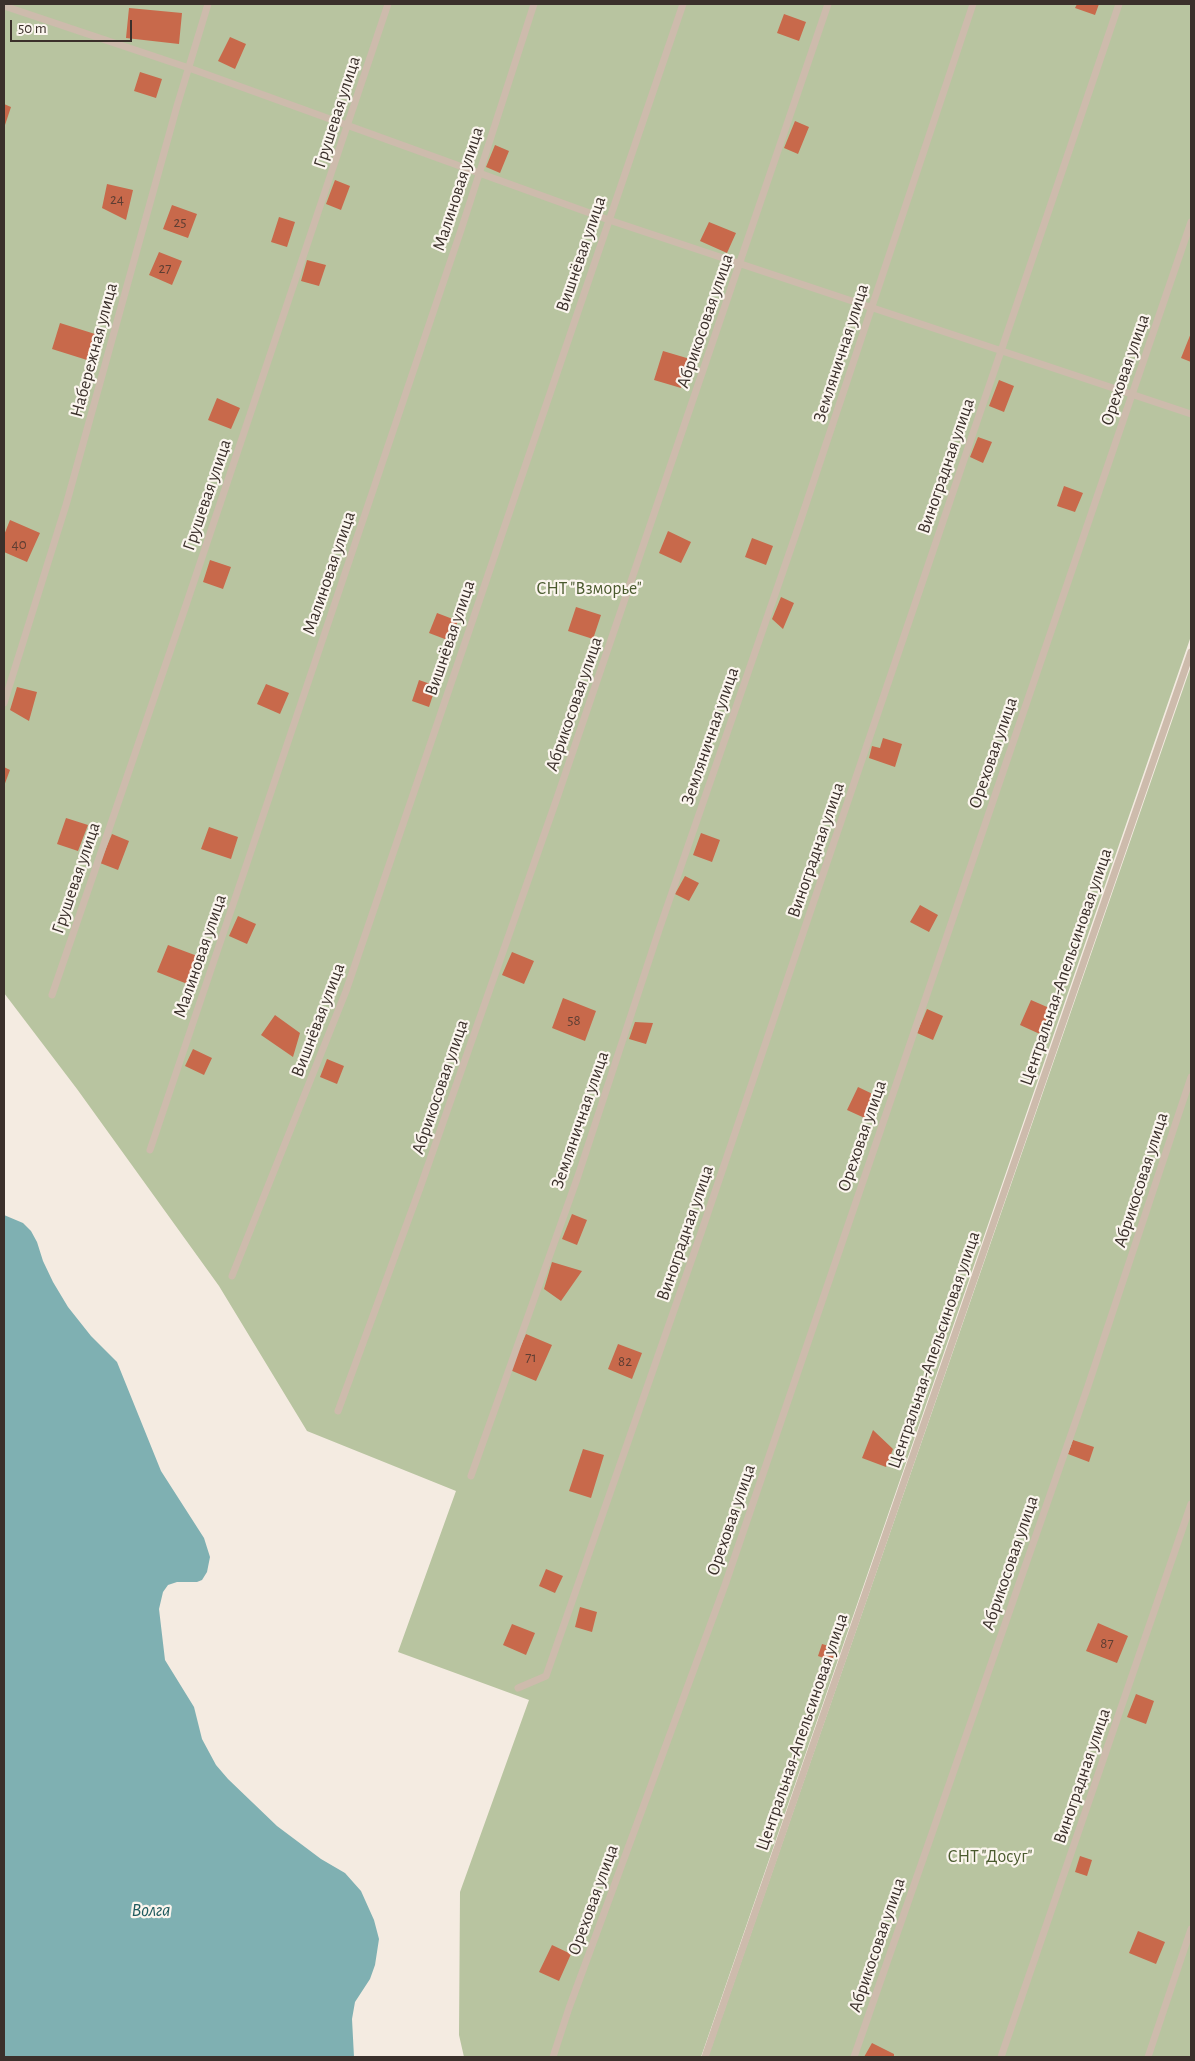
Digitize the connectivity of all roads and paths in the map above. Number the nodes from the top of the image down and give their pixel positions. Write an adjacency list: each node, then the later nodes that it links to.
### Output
1 (208, 4): 9 (lane, Набережная улица)
2 (388, 4): 10 (lane, Грушевая улица)
3 (534, 4): 11 (lane, Малиновая улица)
4 (683, 4): 12 (lane, Вишнёвая улица)
5 (828, 4): 14 (lane, Абрикосовая улица)
6 (973, 4): 15 (lane, Земляничная улица)
7 (1119, 4): 16 (lane, Виноградная улица)
8 (4, 6): 9 (lane)
9 (189, 68): 10 (lane); 20 (lane, Набережная улица)
10 (348, 126): 11 (lane); 21 (lane, Грушевая улица)
11 (479, 173): 12 (lane); 23 (lane, Малиновая улица)
12 (609, 220): 14 (lane); 24 (lane, Вишнёвая улица)
13 (1191, 222): 17 (lane, Ореховая улица)
14 (740, 263): 15 (lane); 25 (lane, Абрикосовая улица)
15 (872, 306): 16 (lane); 26 (lane, Земляничная улица)
16 (1001, 351): 17 (lane); 28 (lane, Виноградная улица)
17 (1132, 394): 18 (lane); 30 (lane, Ореховая улица)
18 (1191, 414)
19 (1191, 652): 31 (lane, Центральная-Апельсиновая улица)
20 (4, 703)
21 (52, 995)
22 (1191, 1078): 32 (lane, Абрикосовая улица)
23 (150, 1150)
24 (232, 1276)
25 (338, 1411)
26 (471, 1476)
27 (1191, 1504): 33 (lane, Виноградная улица)
28 (518, 1688)
29 (1191, 1928): 34 (lane)
30 (553, 2057)
31 (705, 2057)
32 (854, 2057)
33 (1001, 2057)
34 (1148, 2057)

